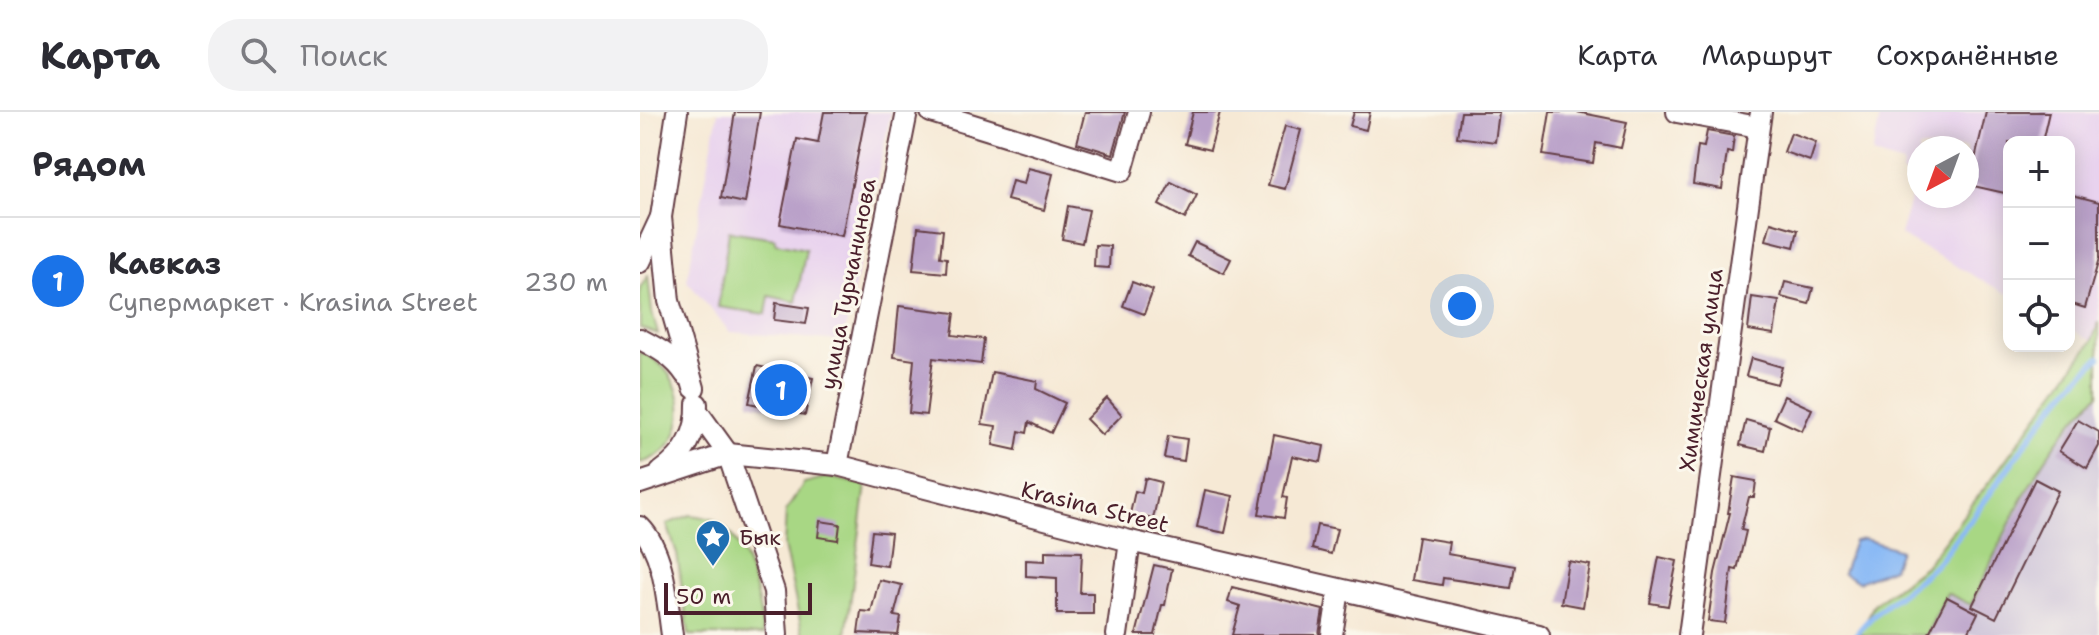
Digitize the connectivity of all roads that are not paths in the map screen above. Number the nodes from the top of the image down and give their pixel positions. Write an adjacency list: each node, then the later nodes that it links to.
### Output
1 (677, 112): 7 (street)
2 (907, 112): 13 (street, улица Турчанинова)
3 (931, 112): 4 (street)
4 (1139, 112)
5 (1677, 112): 6 (street)
6 (1760, 119): 23 (street, Химическая улица)
7 (661, 217): 8 (street); 10 (street)
8 (640, 262)
9 (640, 339): 10 (street)
10 (694, 388): 11 (street)
11 (697, 411): 12 (street); 14 (street)
12 (728, 454): 13 (street, Krasina Street); 14 (street, Krasina Street); 19 (street)
13 (837, 465): 16 (street, Krasina Street)
14 (640, 483)
15 (640, 527): 18 (street)
16 (1130, 541): 17 (street, Krasina Street); 20 (street)
17 (1339, 590): 21 (street); 22 (street, Krasina Street)
18 (672, 635)
19 (777, 635)
20 (1117, 635)
21 (1332, 635)
22 (1539, 635)
23 (1689, 635)

